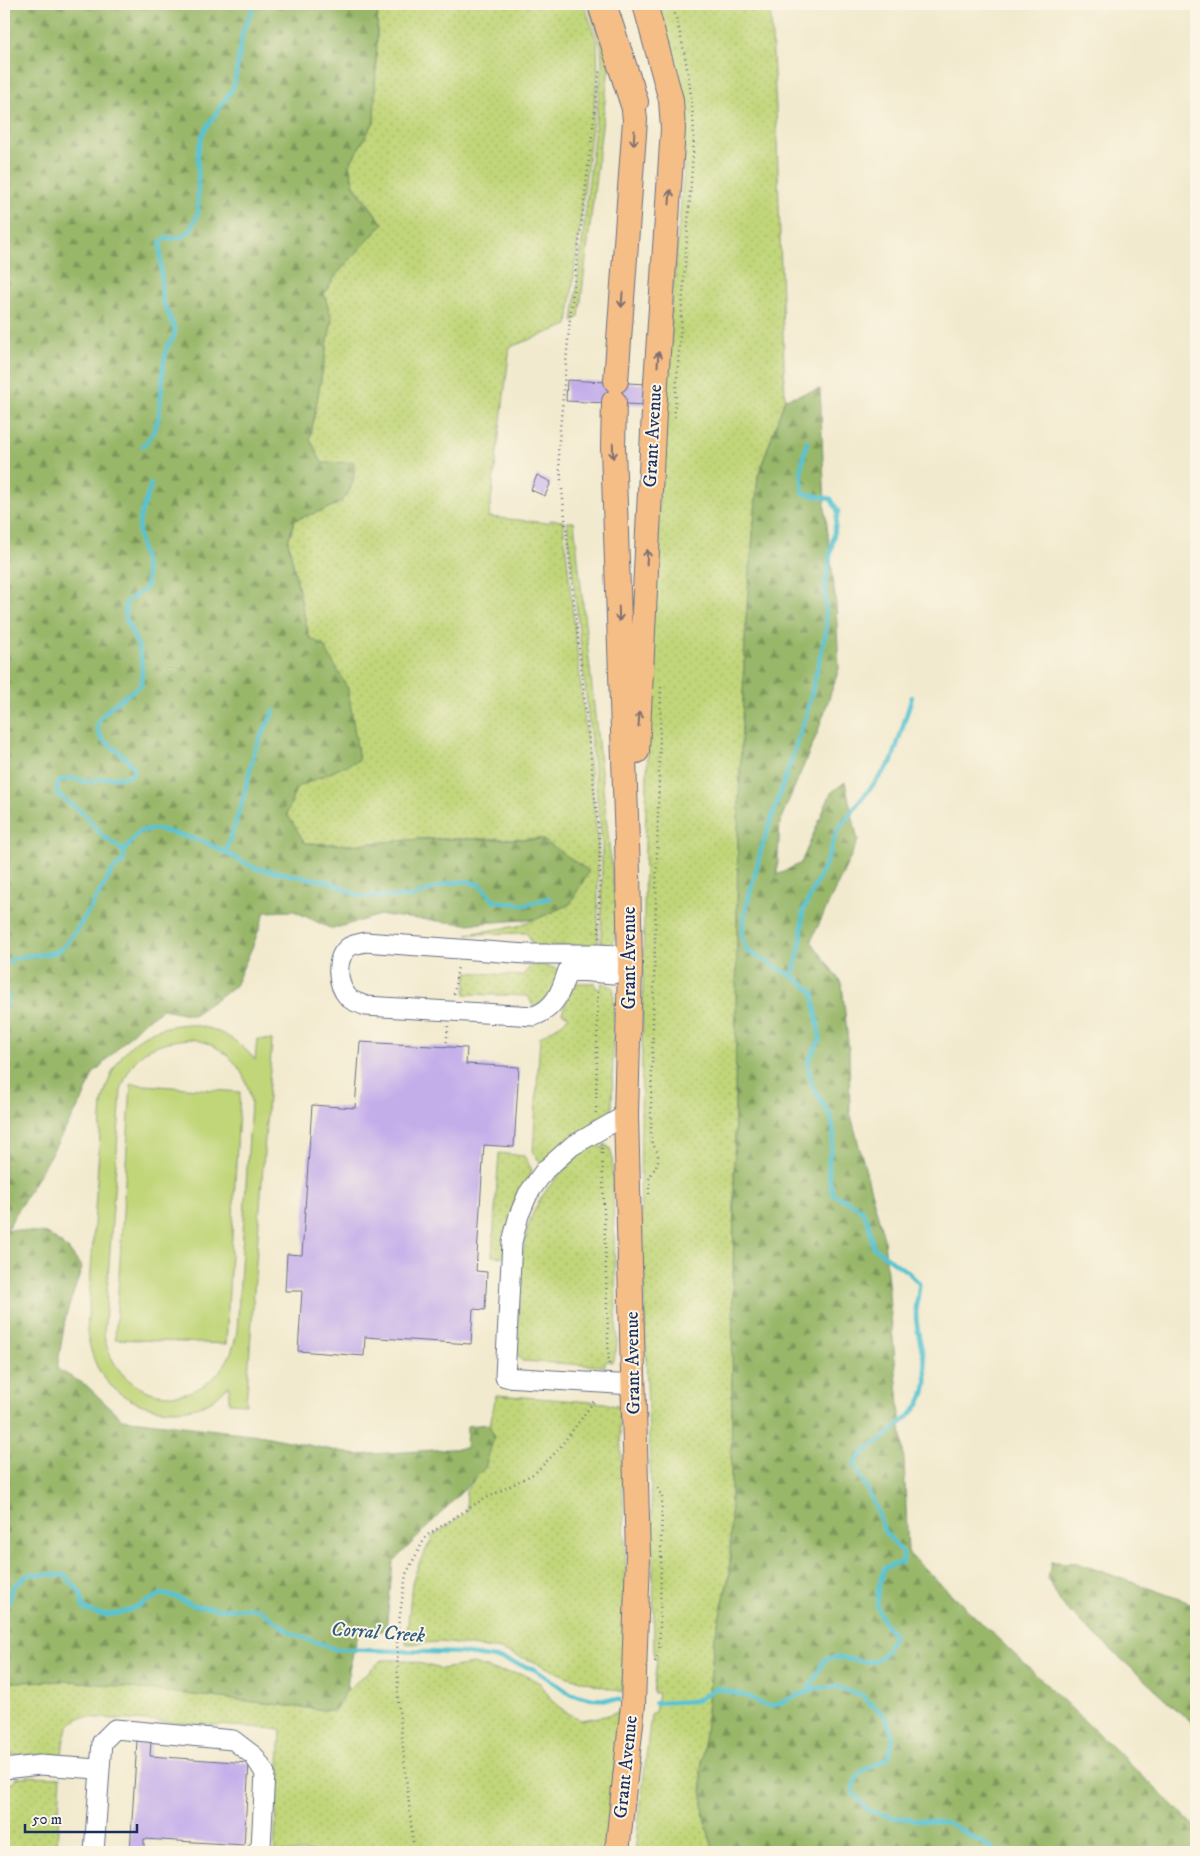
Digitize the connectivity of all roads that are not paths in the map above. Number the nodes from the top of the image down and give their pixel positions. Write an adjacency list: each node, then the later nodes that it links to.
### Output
1 (602, 4): 4 (highway)
2 (616, 4): 4 (main road, Grant Avenue)
3 (645, 4): 5 (main road, Grant Avenue, one-way to 3)
4 (634, 102): 5 (main road, Grant Avenue, one-way to 5)
5 (628, 872): 8 (main road, Grant Avenue)
6 (526, 954): 7 (lane); 9 (lane); 9 (lane)
7 (598, 963): 8 (lane); 9 (lane)
8 (630, 966): 10 (main road, Grant Avenue)
9 (568, 970)
10 (626, 1115): 11 (main road, Grant Avenue); 11 (lane)
11 (622, 1384): 16 (main road, Grant Avenue)
12 (4, 1769): 13 (lane)
13 (98, 1770): 14 (lane); 15 (lane)
14 (94, 1852)
15 (256, 1852)
16 (617, 1852)

